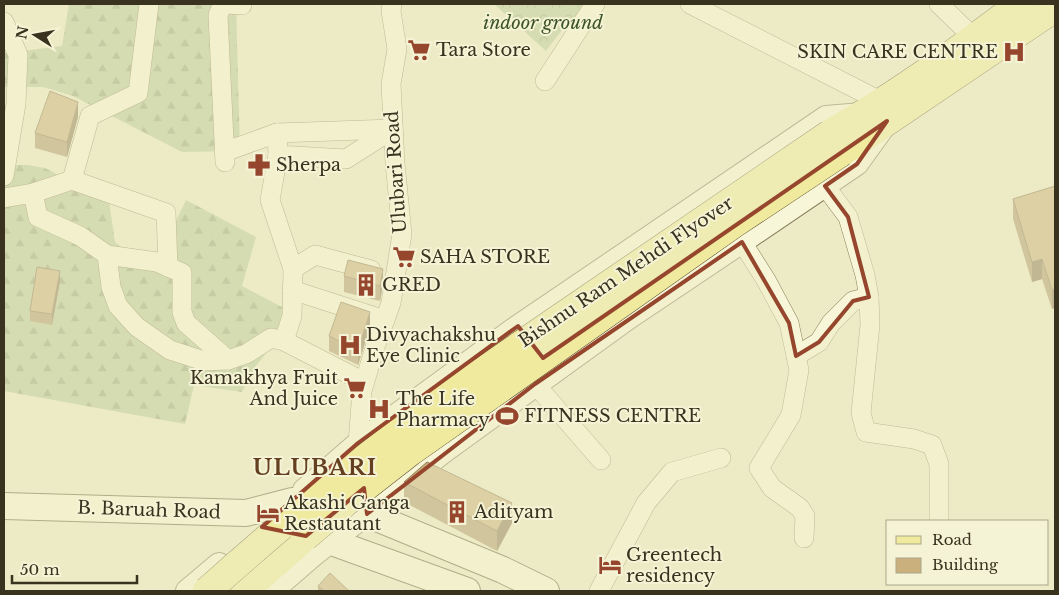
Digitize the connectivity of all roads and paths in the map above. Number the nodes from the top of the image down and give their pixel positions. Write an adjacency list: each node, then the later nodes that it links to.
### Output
1 (149, 4): 20 (street)
2 (222, 4): 16 (street)
3 (227, 4): 4 (street)
4 (242, 4)
5 (392, 4): 15 (street, Ulubari Road)
6 (595, 4): 13 (street)
7 (690, 4): 14 (street)
8 (939, 4): 12 (street)
9 (1020, 4): 12 (main road)
10 (1055, 8): 14 (main road)
11 (4, 22): 19 (street)
12 (974, 38): 14 (main road)
13 (545, 81)
14 (878, 112): 17 (main road, Bishnu Ram Mehdi Flyover); 21 (street); 32 (street)
15 (393, 129): 16 (street); 18 (street); 28 (street, Ulubari Road)
16 (277, 132): 18 (street)
17 (837, 143): 52 (main road, Bishnu Ram Mehdi Flyover, bridge); 53 (main road, Bishnu Ram Mehdi Flyover, bridge)
18 (278, 155): 27 (street)
19 (4, 176)
20 (72, 180): 22 (street); 26 (street)
21 (826, 186): 24 (street); 30 (street)
22 (33, 192): 23 (street); 25 (street)
23 (4, 198)
24 (742, 242): 35 (street); 37 (street)
25 (107, 254): 26 (street); 36 (street)
26 (168, 267): 36 (street)
27 (293, 269): 28 (street); 29 (street)
28 (396, 276): 31 (street, Ulubari Road)
29 (292, 290): 31 (street); 33 (street)
30 (869, 296): 35 (street); 47 (street)
31 (385, 320): 38 (street, Ulubari Road)
32 (518, 326): 34 (street); 37 (street)
33 (284, 341): 36 (street); 38 (street)
34 (485, 350): 39 (street); 40 (street)
35 (796, 356): 48 (street)
36 (228, 360)
37 (553, 371): 39 (street)
38 (364, 382): 40 (street, Ulubari Road)
39 (528, 390): 42 (street); 45 (street)
40 (358, 443): 43 (street); 45 (street, Ulubari Road)
41 (721, 458): 56 (street)
42 (601, 460)
43 (292, 501): 45 (main road, B. Baruah Road); 46 (main road, B. Baruah Road)
44 (4, 506): 46 (main road, B. Baruah Road)
45 (367, 514): 49 (street); 55 (main road, B. Baruah Road)
46 (254, 520): 49 (main road); 51 (street)
47 (939, 520)
48 (804, 538)
49 (332, 542): 50 (main road); 54 (street)
50 (455, 589)
51 (187, 591)
52 (207, 591)
53 (244, 591)
54 (272, 591)
55 (546, 591)
56 (599, 591)

